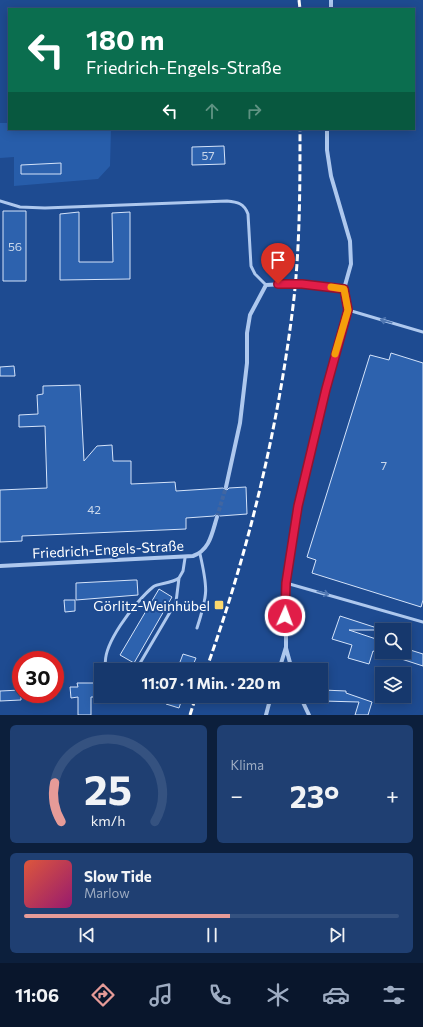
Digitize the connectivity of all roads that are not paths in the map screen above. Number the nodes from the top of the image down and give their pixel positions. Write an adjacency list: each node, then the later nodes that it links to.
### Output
1 (327, 130): 4 (street)
2 (0, 202): 3 (lane)
3 (266, 284): 4 (street); 7 (street)
4 (344, 289): 5 (street)
5 (348, 310): 6 (lane, one-way to 5); 13 (street)
6 (423, 332)
7 (226, 487)
8 (217, 517): 9 (street, Friedrich-Engels-Straße)
9 (200, 554): 10 (street, Friedrich-Engels-Straße); 15 (lane)
10 (185, 558): 11 (street, Friedrich-Engels-Straße); 12 (lane)
11 (0, 566)
12 (179, 578): 17 (lane); 18 (lane)
13 (286, 583): 14 (lane, one-way to 14); 16 (street)
14 (423, 622)
15 (197, 628)
16 (286, 647): 19 (street); 20 (street)
17 (106, 663)
18 (140, 663)
19 (281, 663)
20 (290, 663)
21 (269, 703): 23 (street)
22 (303, 703): 24 (street)
23 (266, 715)
24 (309, 715)

